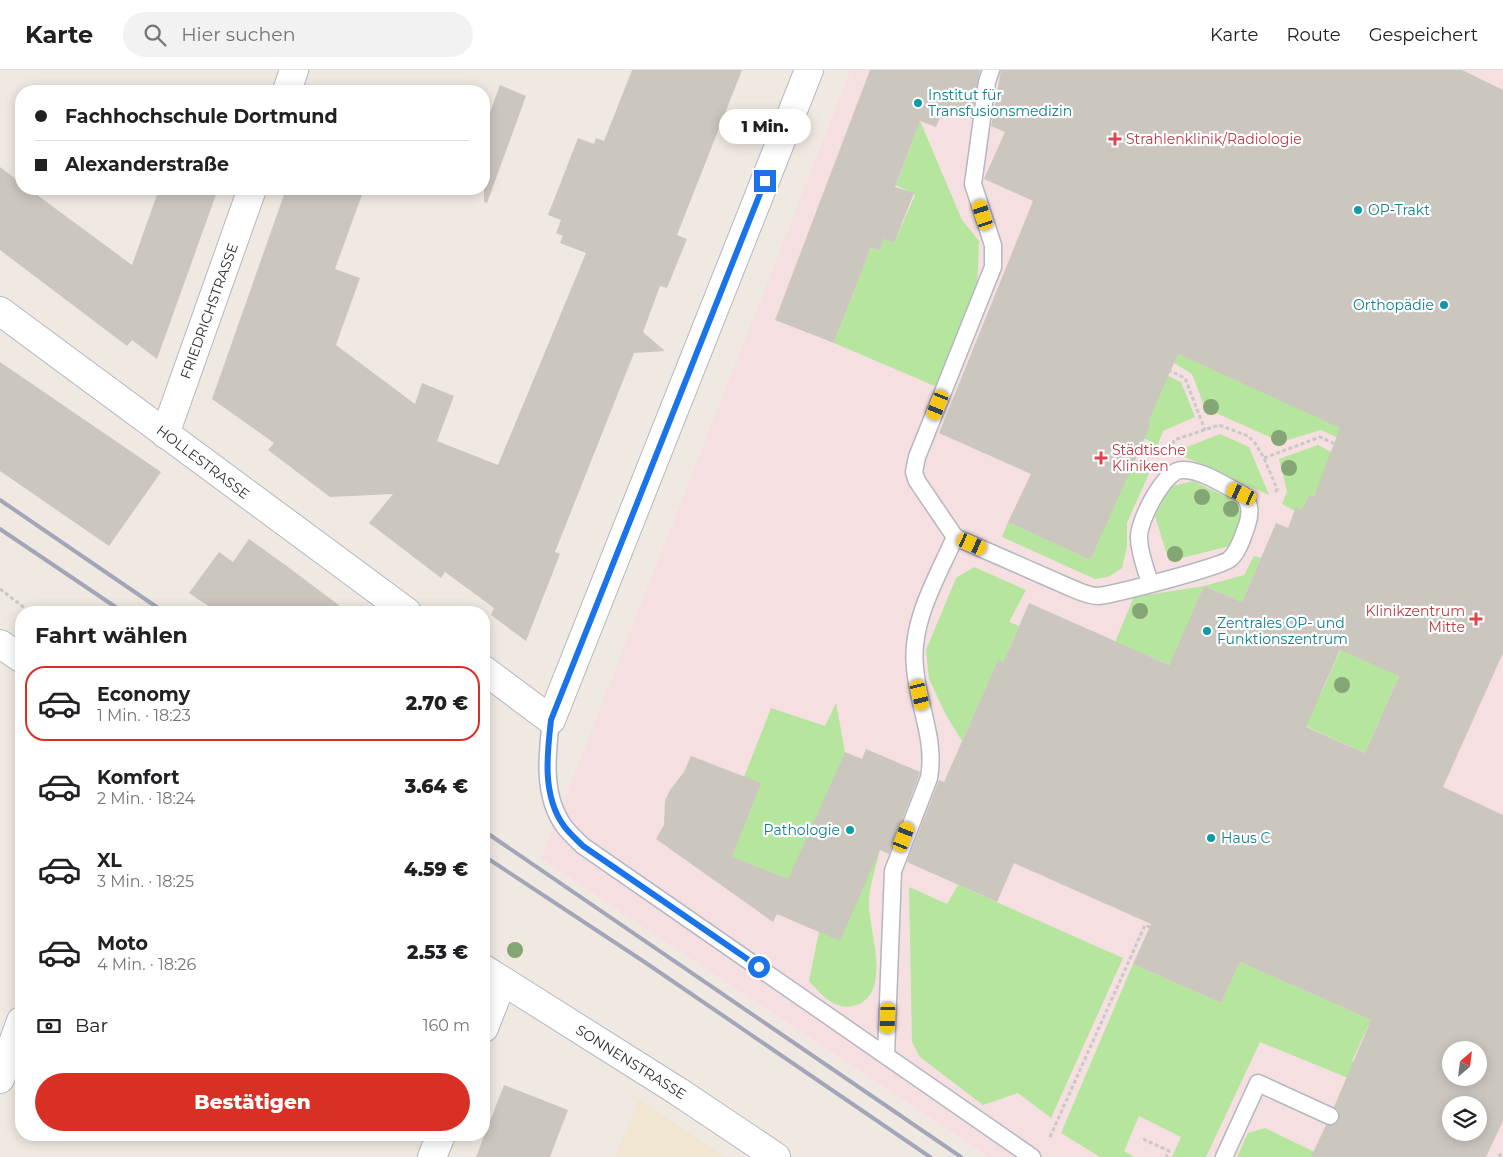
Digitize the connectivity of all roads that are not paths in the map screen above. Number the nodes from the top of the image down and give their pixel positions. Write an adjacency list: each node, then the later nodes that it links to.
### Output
1 (294, 70): 4 (street)
2 (809, 70): 14 (street)
3 (991, 70): 8 (lane)
4 (289, 85)
5 (250, 195): 7 (street, FRIEDRICHSTRASSE)
6 (0, 311): 7 (street, HOLLESTRASSE)
7 (165, 434): 10 (street, HOLLESTRASSE)
8 (956, 537): 9 (lane); 18 (lane)
9 (1150, 583): 9 (lane)
10 (399, 606)
11 (0, 644): 12 (street)
12 (15, 654)
13 (490, 674): 14 (street)
14 (551, 720): 18 (lane)
15 (493, 975): 16 (street); 23 (street, SONNENSTRASSE)
16 (490, 993)
17 (15, 1038): 19 (street)
18 (886, 1055): 24 (lane)
19 (0, 1079)
20 (1330, 1116): 25 (lane)
21 (439, 1141): 22 (street)
22 (432, 1157)
23 (776, 1157)
24 (1032, 1157)
25 (1224, 1157)

